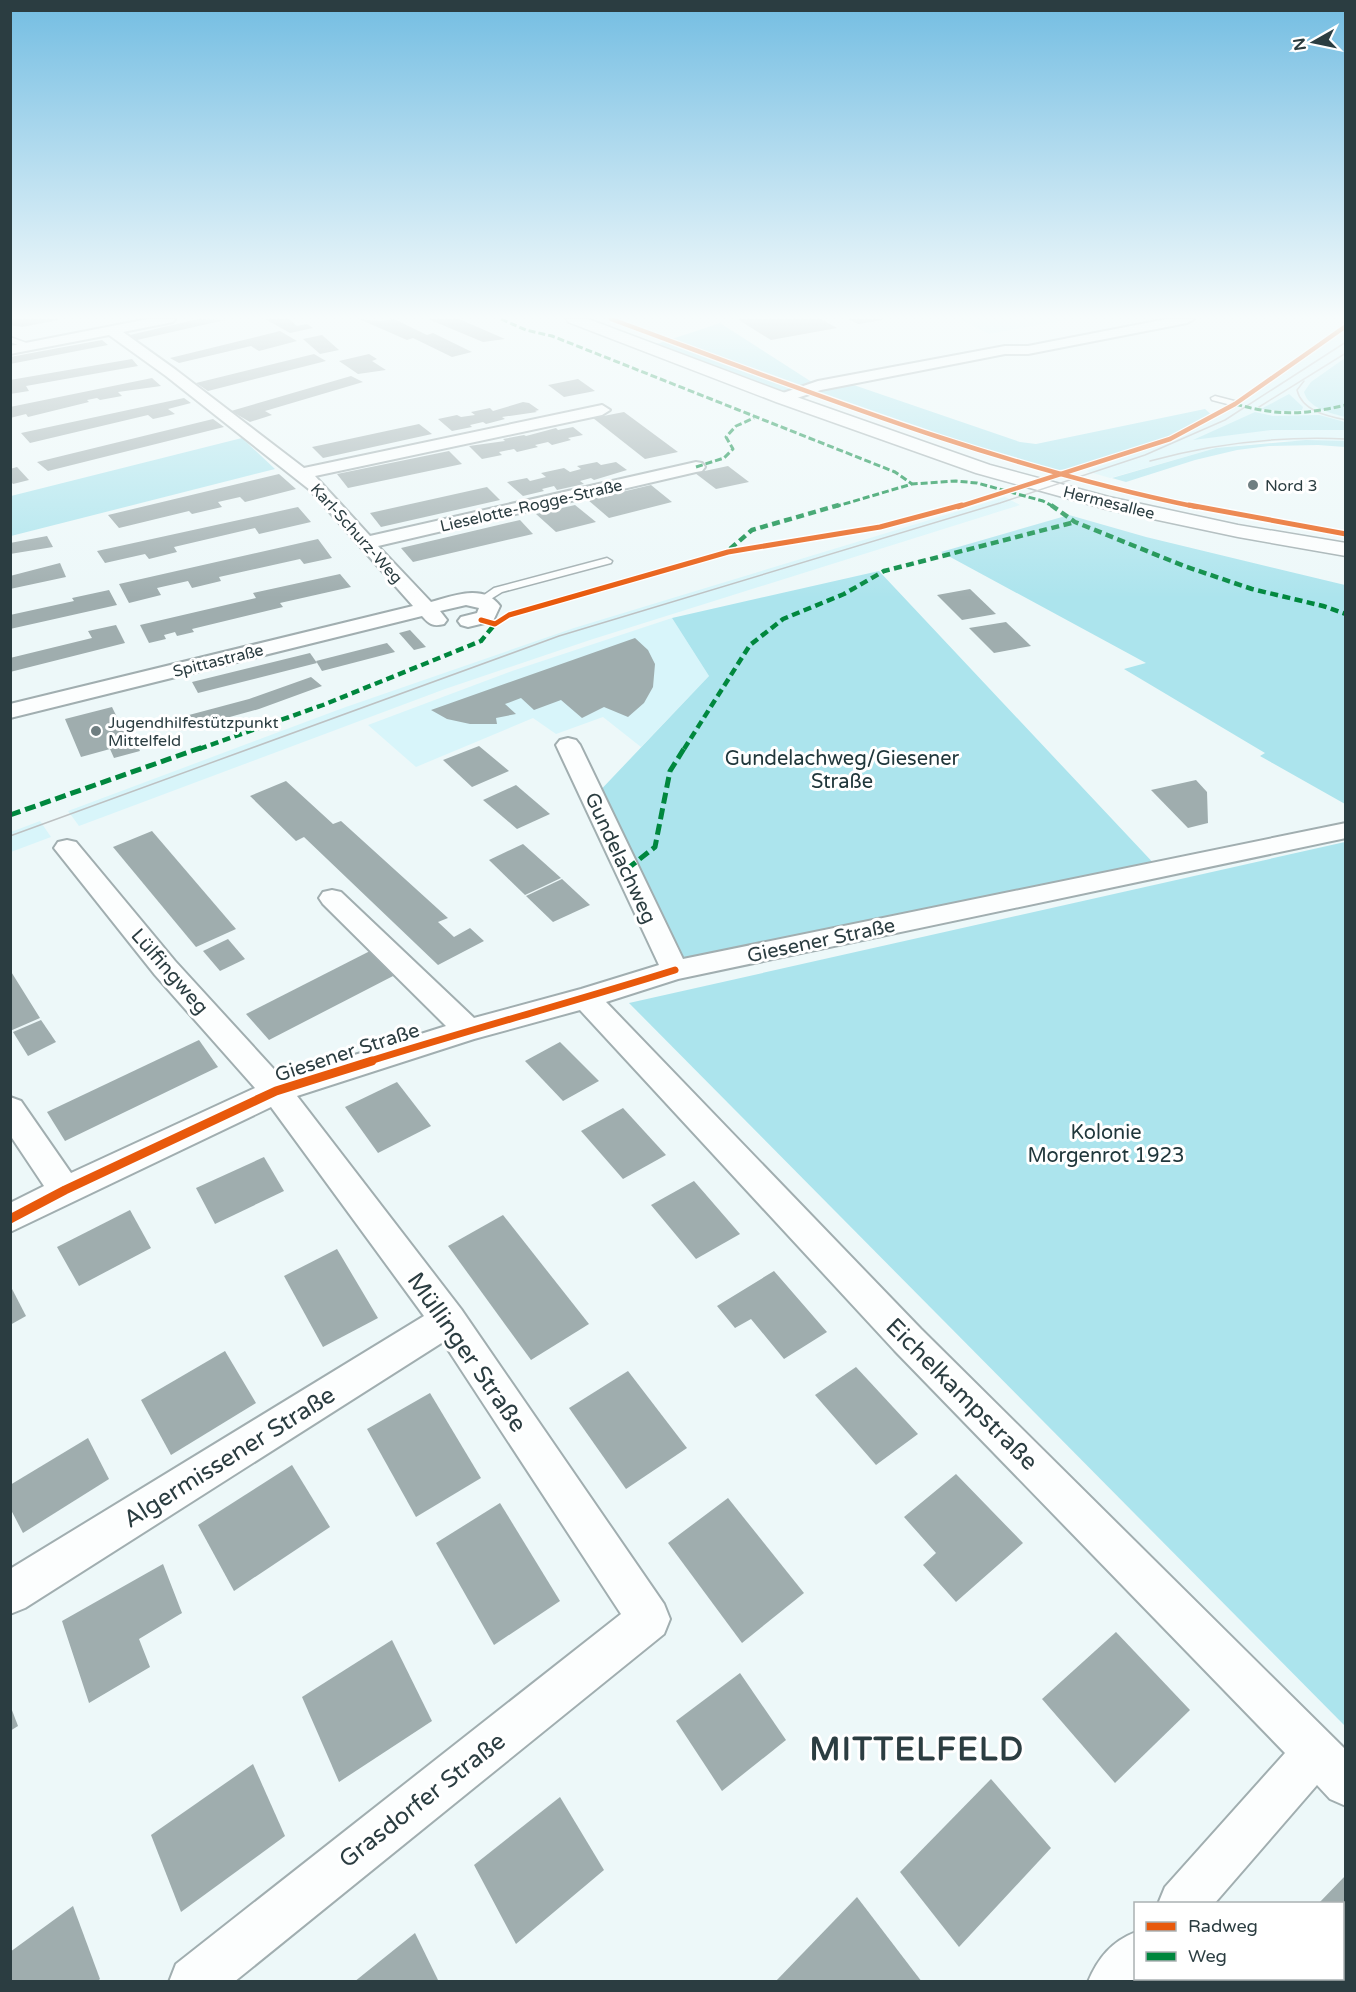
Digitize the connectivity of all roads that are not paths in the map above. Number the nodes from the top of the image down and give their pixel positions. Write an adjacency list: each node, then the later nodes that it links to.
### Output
1 (222, 412): 5 (street, Karl-Schurz-Weg)
2 (594, 412): 5 (street)
3 (821, 412): 7 (main road, Hermesallee)
4 (696, 467): 6 (street, Lieselotte-Rogge-Straße)
5 (302, 474): 6 (street, Karl-Schurz-Weg)
6 (366, 543): 9 (street, Karl-Schurz-Weg)
7 (1346, 550)
8 (607, 561): 10 (lane)
9 (426, 610): 10 (street); 11 (street, Spittastraße)
10 (477, 614)
11 (10, 711)
12 (568, 745): 16 (street, Gundelachweg)
13 (1346, 830): 16 (street, Giesener Straße)
14 (67, 848): 19 (street, Lülfingweg)
15 (332, 898): 18 (street)
16 (675, 970): 17 (street, Giesener Straße)
17 (586, 998): 18 (street, Giesener Straße); 26 (street, Eichelkampstraße)
18 (468, 1030): 19 (street, Giesener Straße)
19 (276, 1091): 21 (street, Giesener Straße); 23 (street, Müllinger Straße)
20 (10, 1109): 21 (street)
21 (64, 1190): 22 (street, Giesener Straße)
22 (10, 1219)
23 (448, 1320): 24 (street, Algermissener Straße); 25 (street, Müllinger Straße)
24 (10, 1593)
25 (649, 1619): 29 (street, Grasdorfer Straße)
26 (1331, 1767): 27 (street)
27 (1184, 1902)
28 (1134, 1958): 30 (street)
29 (194, 1982)
30 (1113, 1982)

